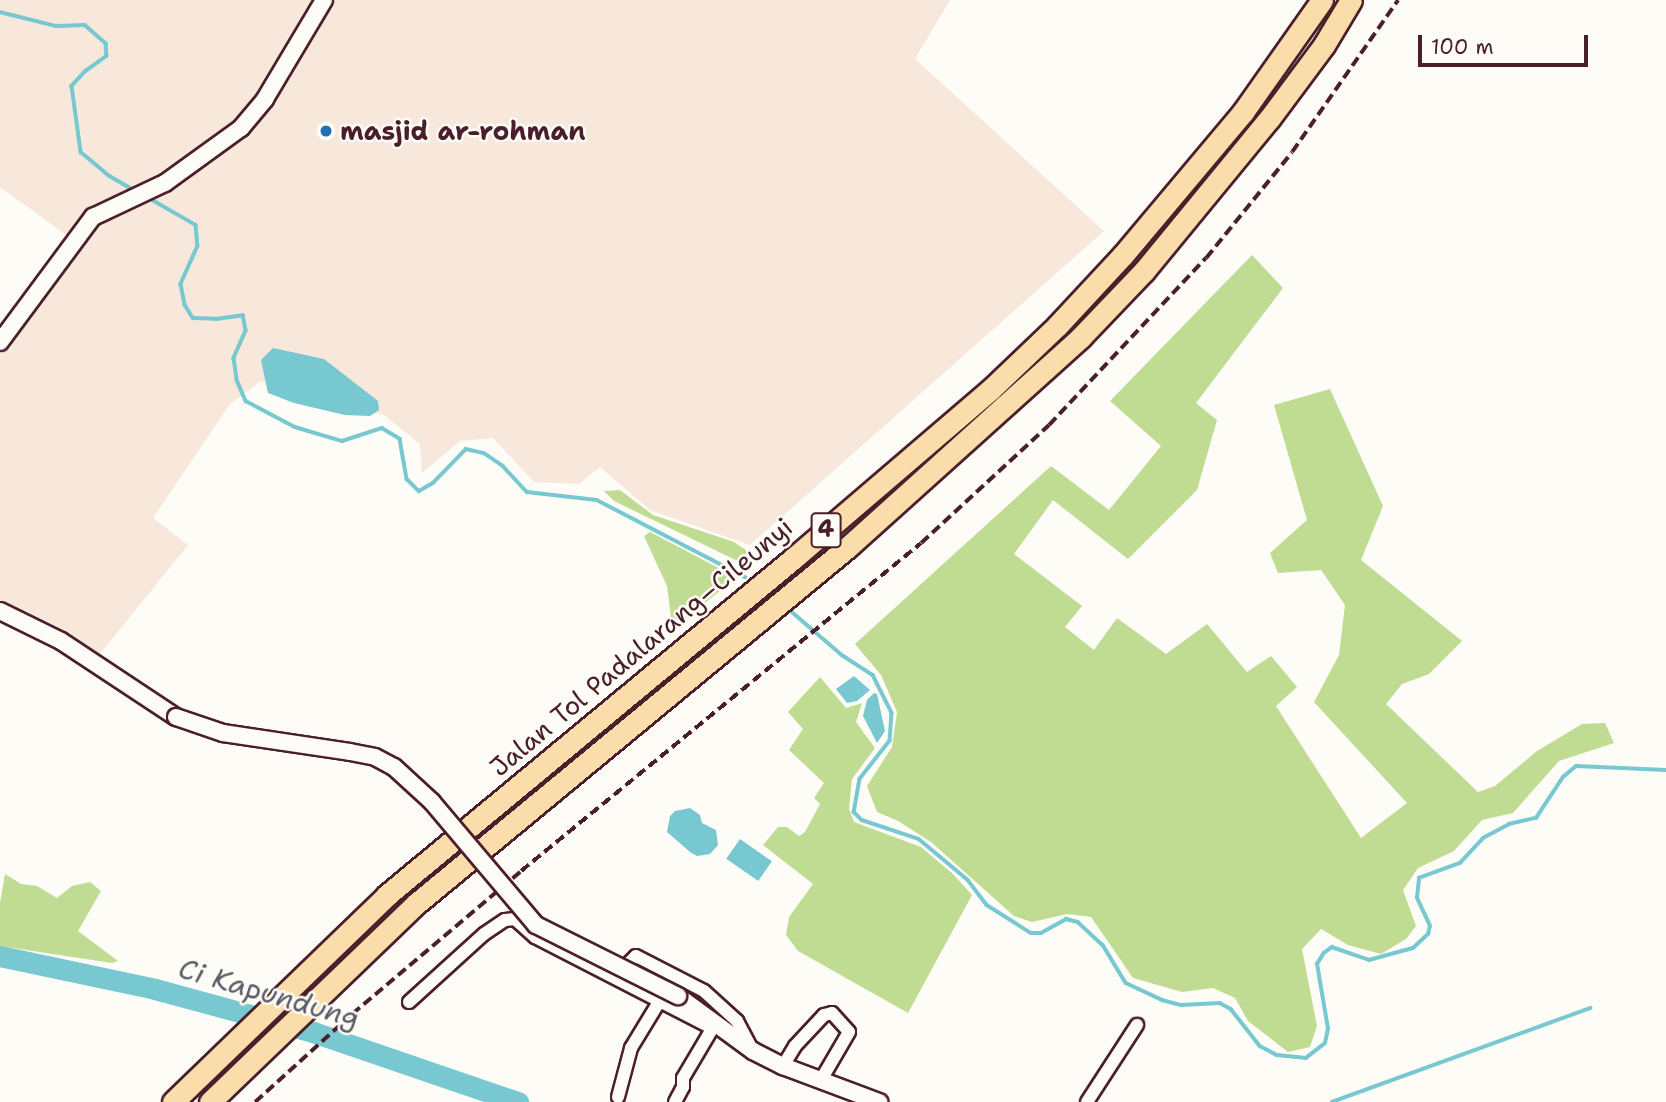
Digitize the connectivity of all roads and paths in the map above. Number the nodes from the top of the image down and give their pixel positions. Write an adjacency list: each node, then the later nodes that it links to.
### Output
1 (324, 0): 4 (street)
2 (1322, 0): 15 (highway, Jalan Tol Padalarang–Cileunyi / 4)
3 (1351, 0): 16 (highway, Jalan Tol Padalarang–Cileunyi / 4)
4 (0, 342)
5 (0, 611): 11 (street, bridge)
6 (615, 978): 7 (street); 8 (street); 11 (street)
7 (409, 1002)
8 (659, 1002): 10 (street); 14 (street)
9 (1137, 1025): 19 (street)
10 (712, 1029): 11 (street); 17 (street)
11 (746, 1047): 12 (street)
12 (783, 1066): 13 (street); 13 (street)
13 (821, 1080): 18 (street)
14 (618, 1097)
15 (173, 1102)
16 (209, 1102)
17 (675, 1102)
18 (879, 1102)
19 (1087, 1102)

